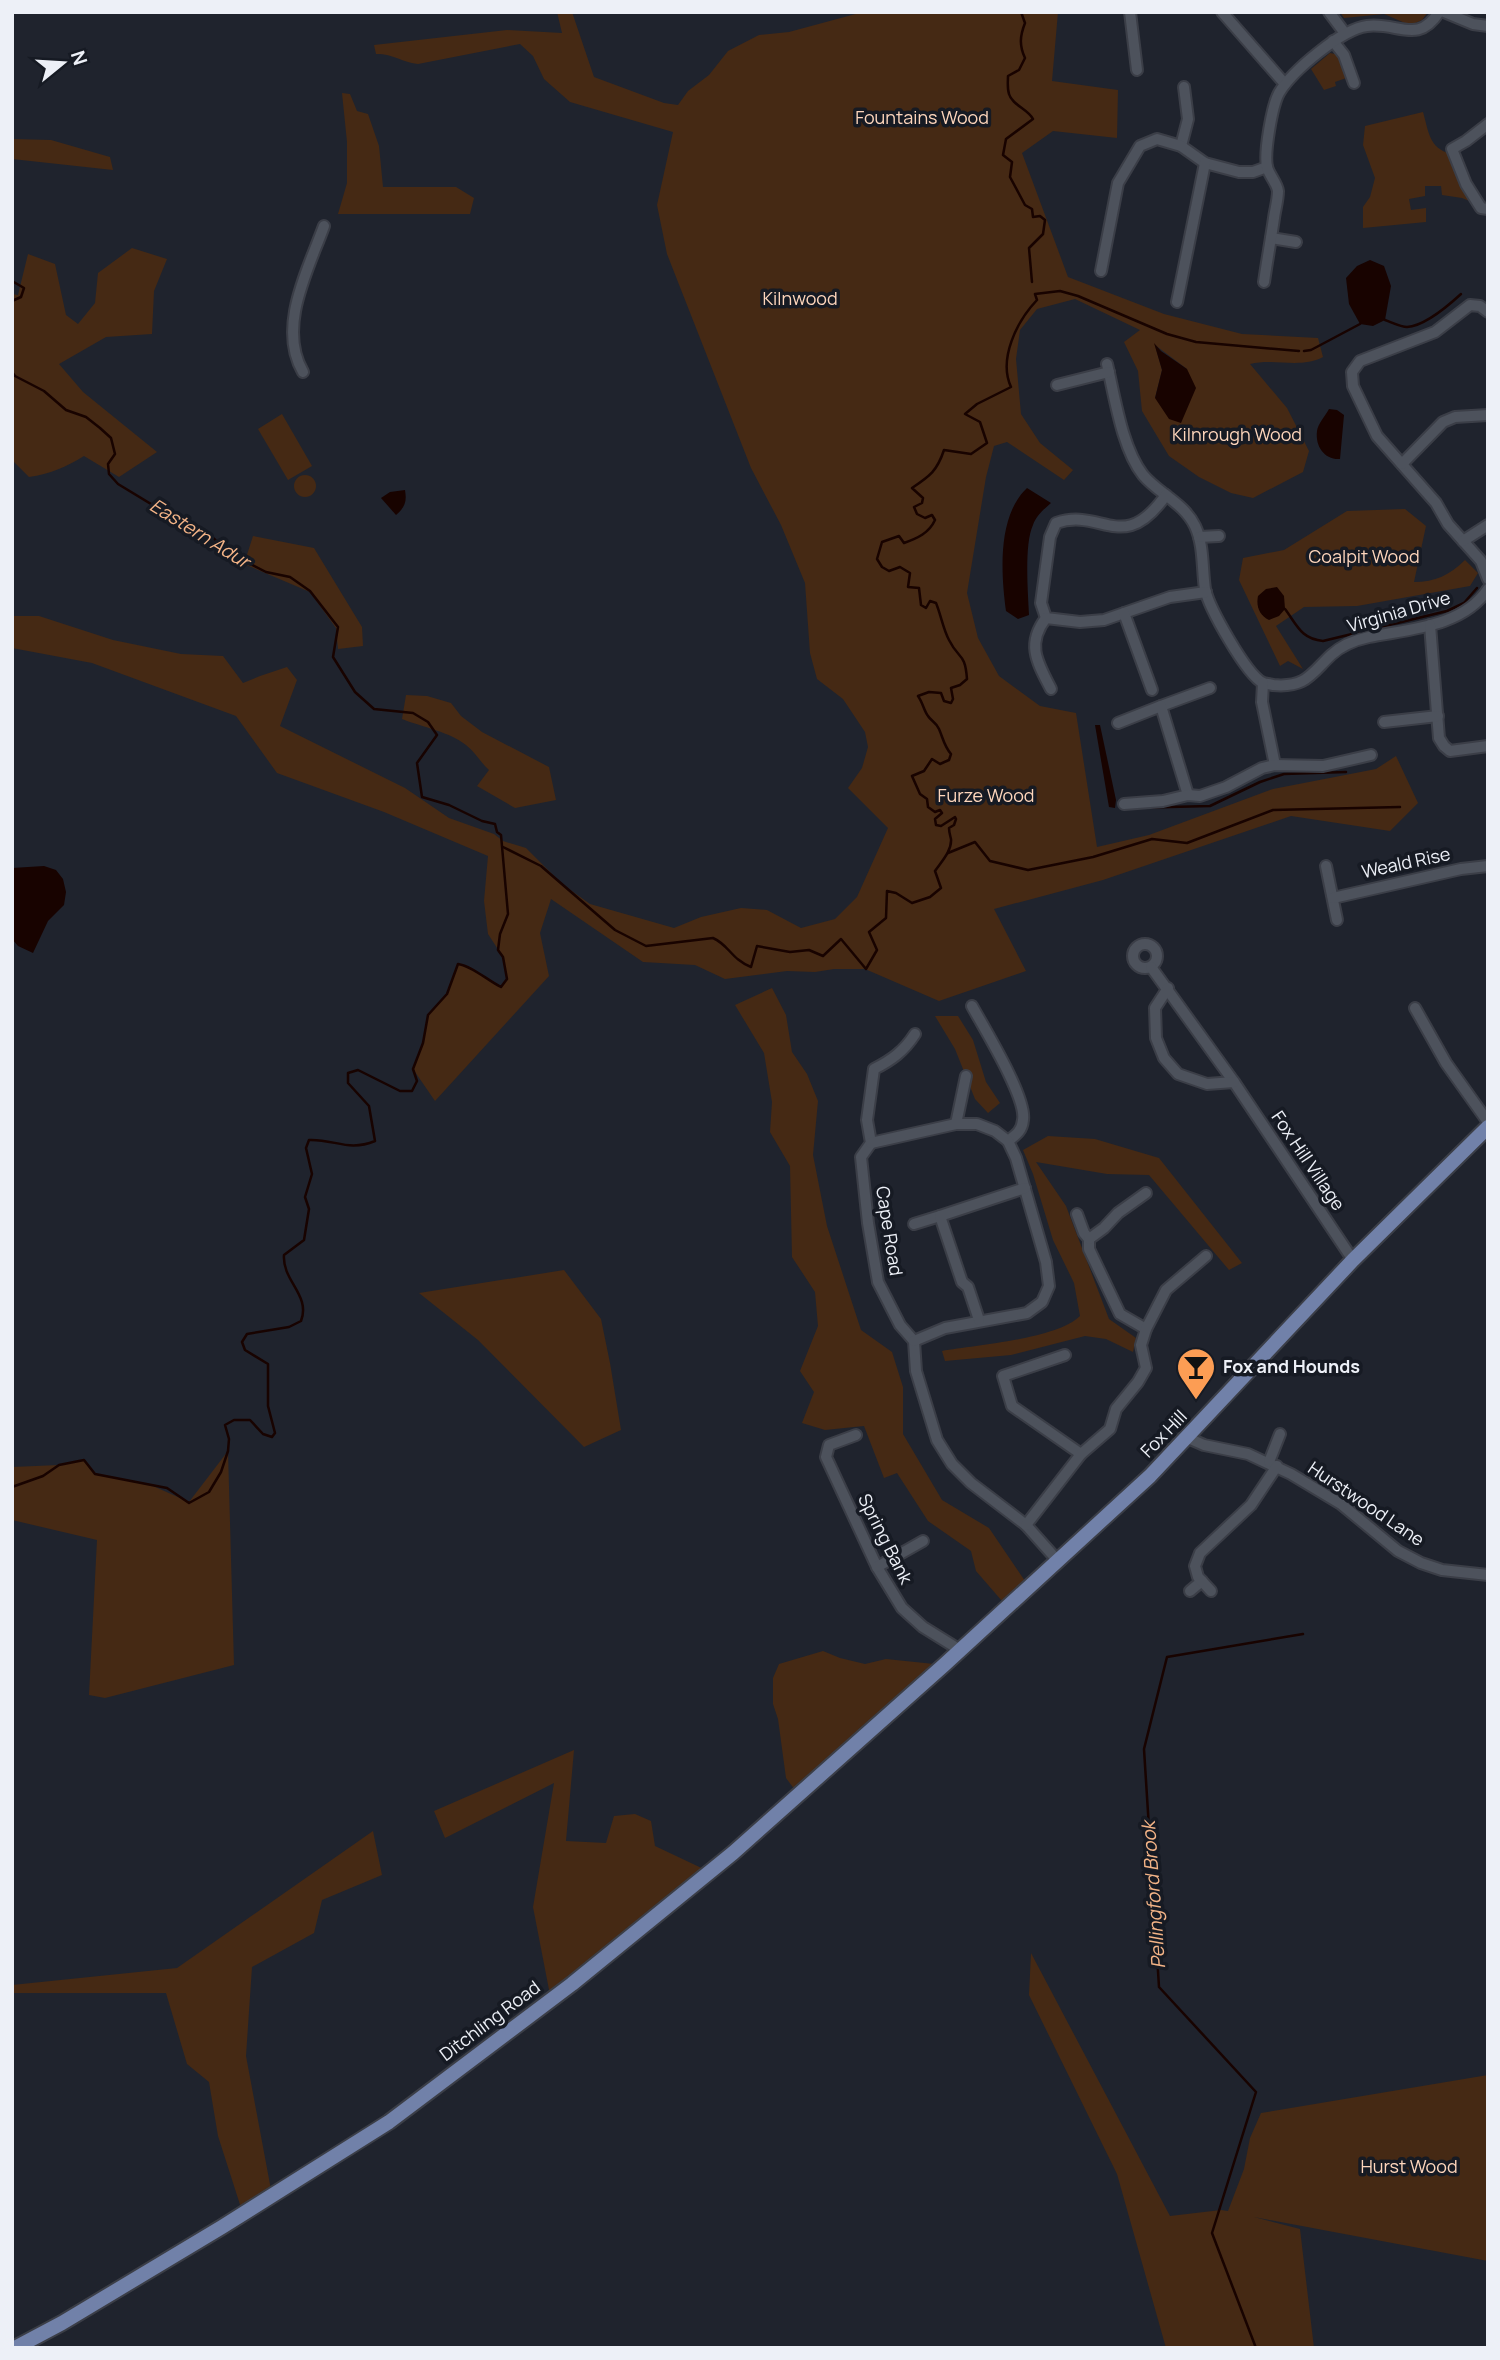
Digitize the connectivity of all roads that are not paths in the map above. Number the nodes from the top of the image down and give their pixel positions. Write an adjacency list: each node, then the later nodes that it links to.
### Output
1 (1130, 12): 8 (street)
2 (1222, 12): 10 (street)
3 (1329, 12): 6 (street)
4 (1442, 12): 5 (street); 6 (street)
5 (1488, 26)
6 (1344, 33): 7 (street)
7 (1333, 41): 9 (street); 10 (street)
8 (1137, 70)
9 (1354, 83)
10 (1285, 85): 15 (street)
11 (1185, 87): 13 (street)
12 (1488, 124): 16 (street)
13 (1181, 146): 14 (street); 20 (street)
14 (1205, 163): 15 (street); 22 (street)
15 (1267, 167): 18 (street)
16 (1488, 209)
17 (324, 226): 24 (street)
18 (1271, 239): 19 (street); 21 (street)
19 (1296, 242)
20 (1101, 271)
21 (1264, 282)
22 (1177, 302)
23 (1488, 312): 27 (street)
24 (303, 372)
25 (1057, 385): 28 (street)
26 (1488, 415): 27 (street)
27 (1402, 464): 32 (street)
28 (1166, 495): 31 (street); 37 (street)
29 (1488, 525): 32 (street)
30 (1219, 536): 31 (street)
31 (1199, 537): 35 (street)
32 (1464, 541): 33 (street)
33 (1488, 579)
34 (1488, 589): 38 (street, Virginia Drive)
35 (1206, 592): 36 (street); 39 (street)
36 (1124, 613): 37 (street); 42 (street)
37 (1046, 618): 41 (street)
38 (1430, 625): 39 (street, Virginia Drive); 44 (street)
39 (1263, 683): 49 (street)
40 (1210, 688): 43 (street)
41 (1051, 689)
42 (1152, 691)
43 (1161, 706): 46 (street); 50 (street)
44 (1438, 716): 45 (street); 47 (street)
45 (1384, 722)
46 (1118, 723)
47 (1488, 746)
48 (1370, 755): 49 (street)
49 (1275, 765): 50 (street)
50 (1188, 795): 51 (street)
51 (1124, 804)
52 (1326, 866): 54 (street)
53 (1488, 866): 54 (street, Weald Rise)
54 (1333, 898): 55 (street)
55 (1337, 920)
56 (1151, 967): 57 (street, Fox Hill Village)
57 (1168, 988): 62 (street, Fox Hill Village); 62 (street)
58 (972, 1006): 66 (street)
59 (1415, 1008): 63 (street)
60 (915, 1034): 67 (street, Cape Road)
61 (966, 1076): 64 (street)
62 (1234, 1082): 75 (street, Fox Hill Village)
63 (1488, 1122)
64 (956, 1124): 66 (street); 67 (street)
65 (1488, 1127): 75 (main road, Fox Hill)
66 (1008, 1141): 68 (street)
67 (871, 1143): 78 (street, Cape Road)
68 (1025, 1188): 71 (street); 76 (street)
69 (1146, 1193): 73 (street)
70 (1077, 1214): 73 (street)
71 (940, 1216): 72 (street); 76 (street)
72 (914, 1224)
73 (1089, 1239): 77 (street)
74 (1206, 1256): 77 (street)
75 (1353, 1261): 82 (main road, Fox Hill)
76 (979, 1320): 78 (street)
77 (1146, 1329): 83 (street)
78 (914, 1341): 85 (street)
79 (1065, 1356): 83 (street)
80 (1280, 1434): 84 (street)
81 (856, 1436): 88 (street, Spring Bank)
82 (1188, 1438): 84 (street, Hurstwood Lane); 87 (main road, Fox Hill)
83 (1081, 1454): 85 (street)
84 (1273, 1464): 89 (street, Hurstwood Lane); 90 (street)
85 (1026, 1525): 87 (street)
86 (923, 1541): 88 (street)
87 (1058, 1561): 93 (main road, Fox Hill)
88 (877, 1567): 93 (street, Spring Bank)
89 (1488, 1575)
90 (1202, 1581): 91 (street); 92 (street)
91 (1190, 1591)
92 (1211, 1591)
93 (960, 1650): 94 (main road, Fox Hill)
94 (944, 1665): 95 (main road, Ditchling Road)
95 (15, 2348)

